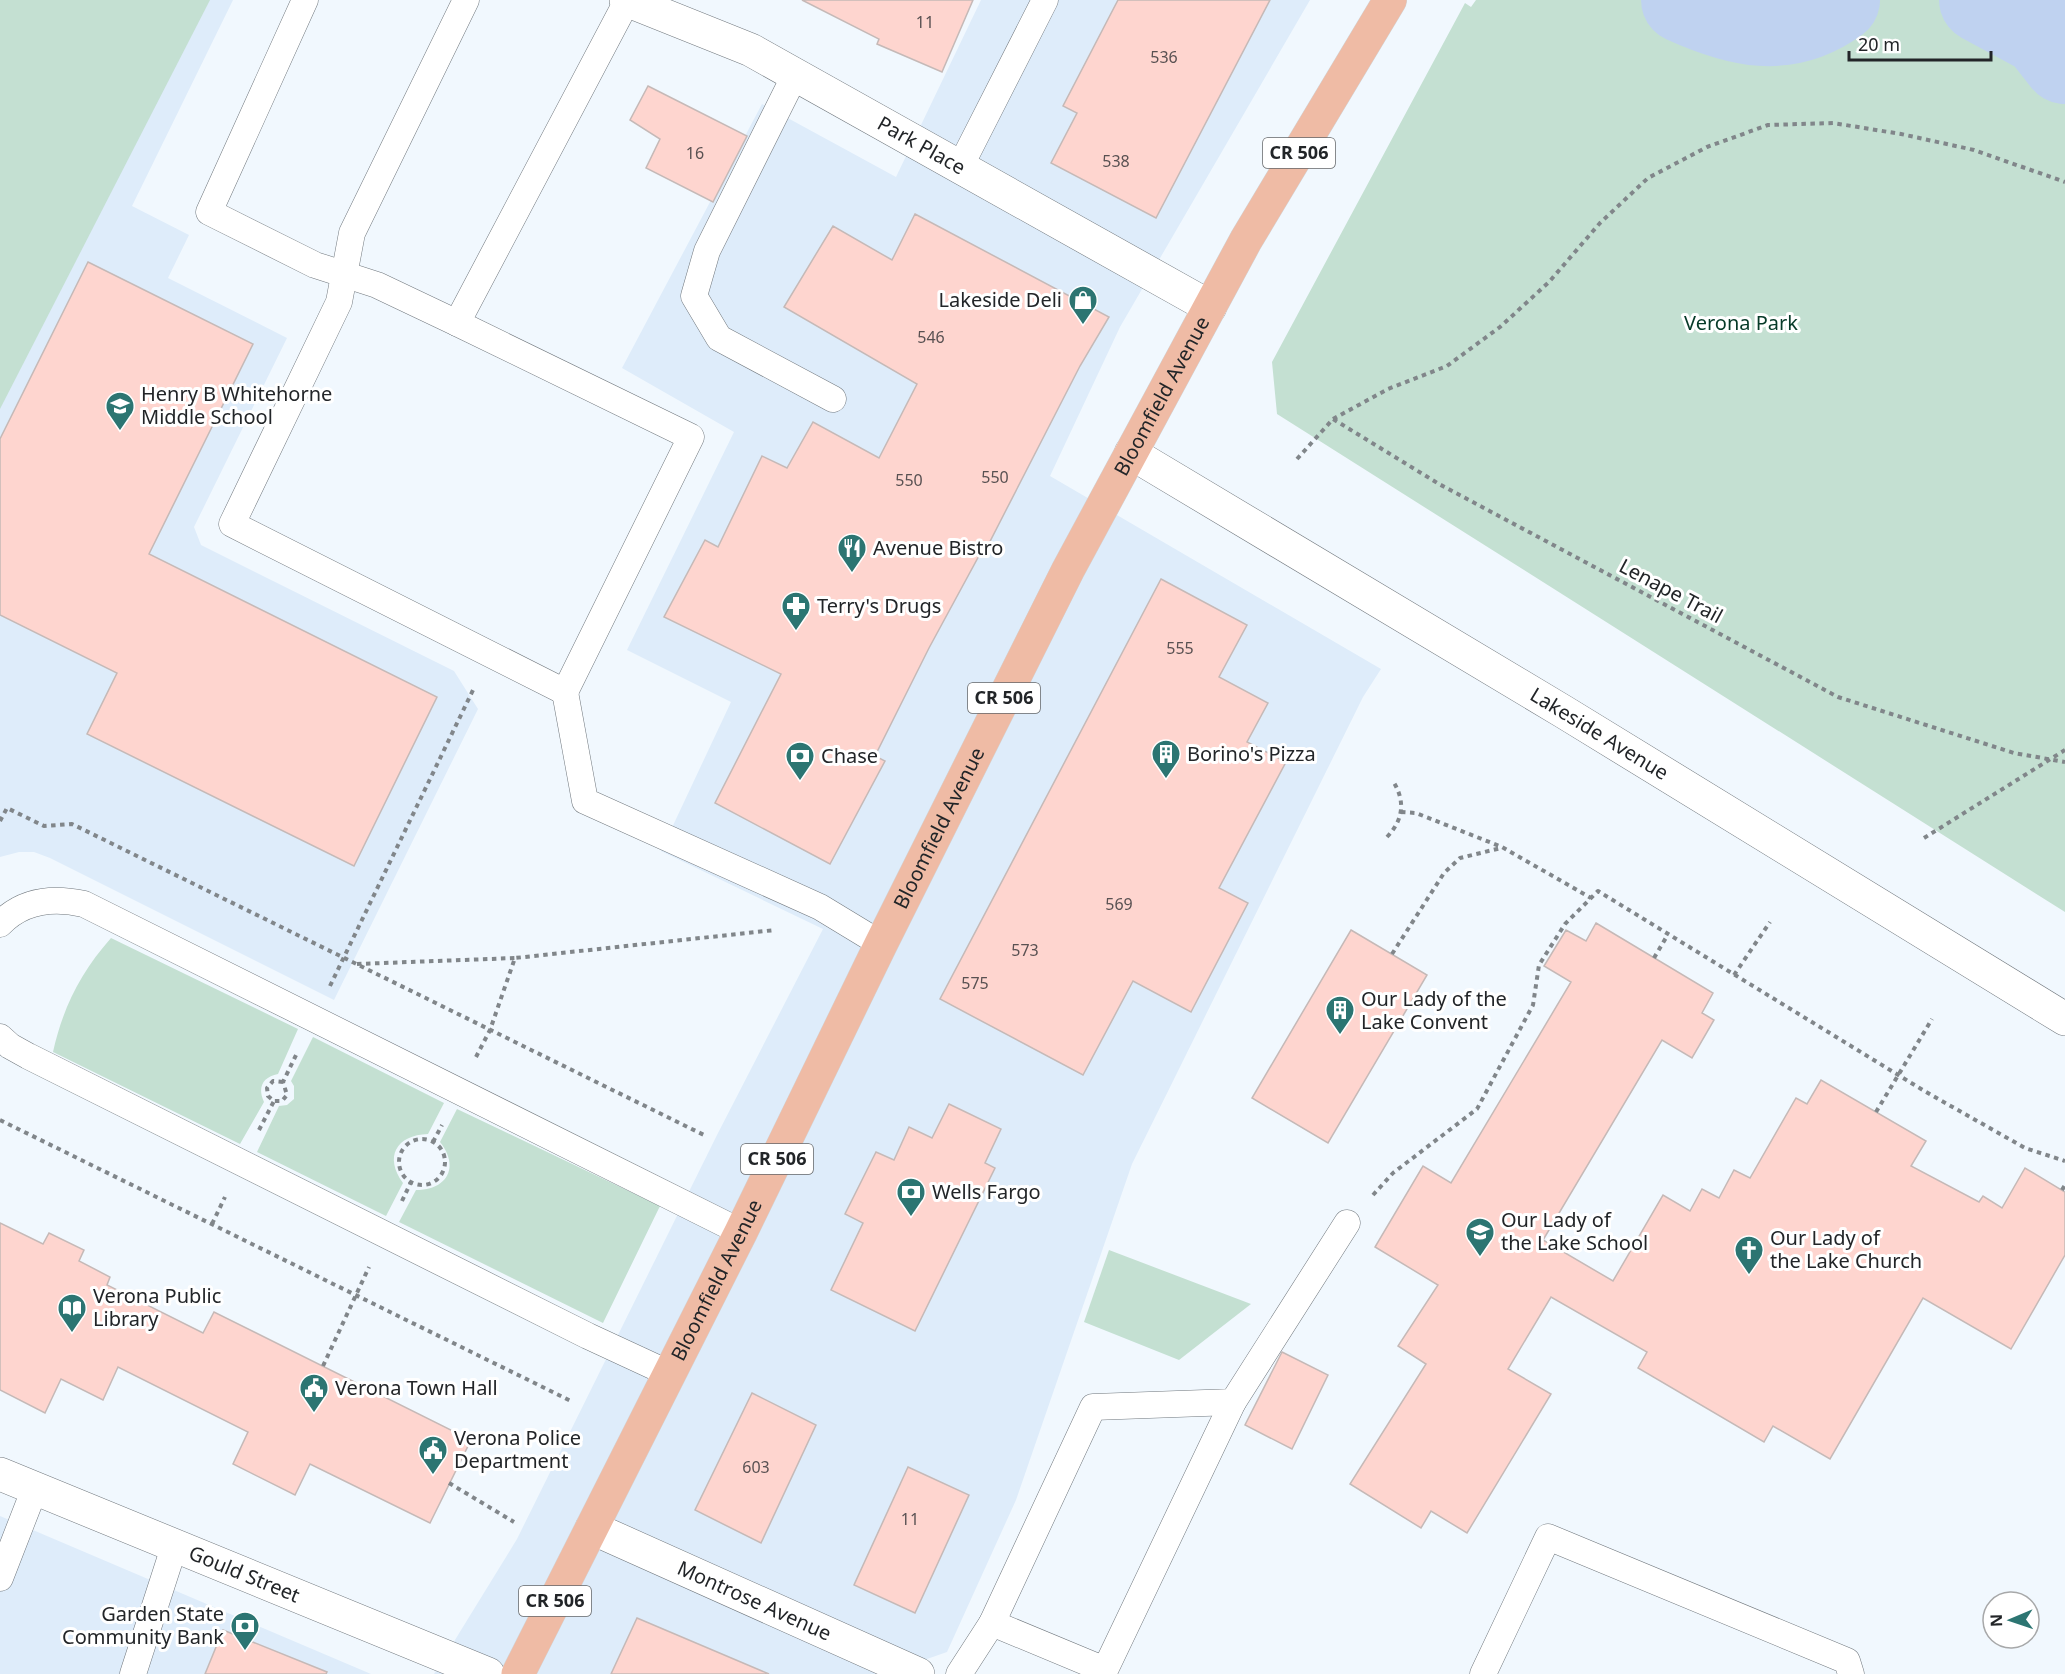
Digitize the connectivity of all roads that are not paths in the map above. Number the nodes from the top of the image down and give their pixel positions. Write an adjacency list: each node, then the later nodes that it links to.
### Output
1 (305, 0): 8 (lane)
2 (466, 0): 8 (lane)
3 (626, 0): 6 (street, Park Place); 10 (lane)
4 (1045, 0): 7 (lane)
5 (1390, 0): 9 (main road, Bloomfield Avenue / CR 506)
6 (795, 75): 7 (street, Park Place); 11 (lane)
7 (960, 167): 9 (street, Park Place)
8 (344, 274): 10 (lane); 13 (lane)
9 (1210, 307): 12 (main road, Bloomfield Avenue / CR 506)
10 (457, 323): 13 (lane)
11 (833, 399)
12 (1131, 453): 15 (main road, Bloomfield Avenue / CR 506); 16 (street, Lakeside Avenue)
13 (565, 692): 15 (lane)
14 (0, 924): 19 (lane)
15 (881, 944): 19 (main road, Bloomfield Avenue / CR 506)
16 (2065, 1019)
17 (0, 1037): 20 (lane)
18 (1347, 1223): 21 (lane)
19 (741, 1232): 20 (main road, Bloomfield Avenue / CR 506)
20 (670, 1374): 24 (main road, Bloomfield Avenue / CR 506)
21 (1233, 1402): 27 (lane); 27 (lane)
22 (0, 1474): 23 (street, Gould Street)
23 (35, 1488): 25 (street, Gould Street); 26 (lane)
24 (592, 1528): 30 (main road, Bloomfield Avenue / CR 506); 31 (street, Montrose Avenue)
25 (175, 1544): 28 (lane); 29 (street, Gould Street)
26 (0, 1578)
27 (992, 1623): 32 (lane)
28 (133, 1674)
29 (488, 1674)
30 (519, 1674)
31 (918, 1674)
32 (958, 1674)
33 (1483, 1674): 34 (lane)
34 (1851, 1674)

